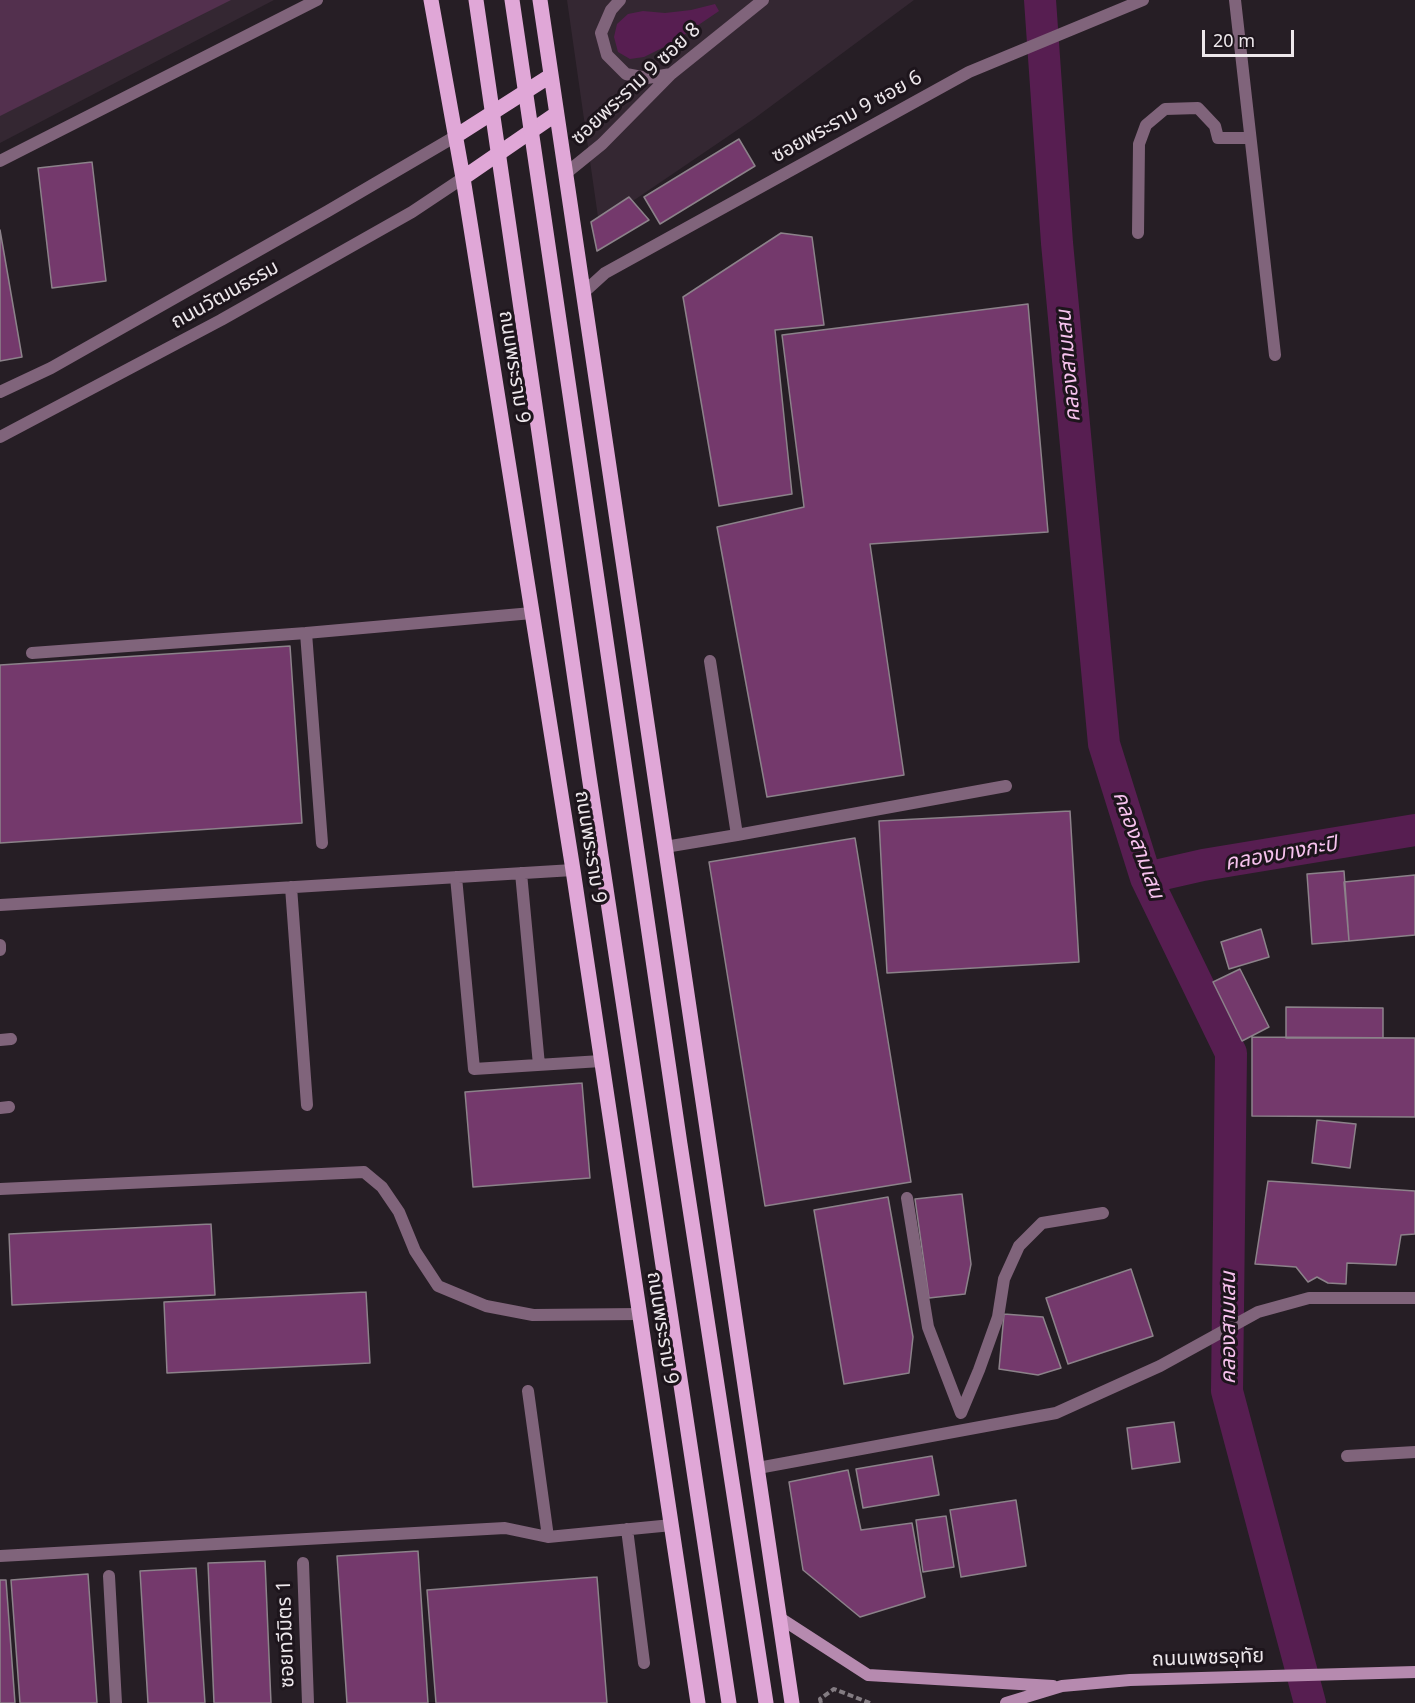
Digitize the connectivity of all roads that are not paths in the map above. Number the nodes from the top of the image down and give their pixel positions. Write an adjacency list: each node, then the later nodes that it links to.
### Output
1 (317, 0): 15 (street)
2 (431, 0): 13 (main road, ถนนพระราม 9)
3 (476, 0): 65 (main road, ถนนพระราม 9, bridge)
4 (512, 0): 66 (main road, bridge)
5 (540, 0): 11 (main road)
6 (620, 0): 10 (street)
7 (763, 0): 10 (street, ซอยพระราม 9 ซอย 8)
8 (1143, 0): 19 (street, ซอยพระราม 9 ซอย 6)
9 (1235, 0): 14 (street)
10 (671, 74): 16 (street, ซอยพระราม 9 ซอย 8)
11 (550, 76): 12 (main road); 13 (main road)
12 (556, 114): 16 (main road); 17 (main road)
13 (456, 136): 17 (main road, ถนนพระราม 9); 21 (street, ถนนวัฒนธรรม)
14 (1250, 138): 18 (street); 20 (street)
15 (0, 160)
16 (565, 174): 19 (main road)
17 (463, 178): 22 (street, ถนนวัฒนธรรม); 23 (main road, ถนนพระราม 9)
18 (1138, 233)
19 (583, 294): 30 (main road)
20 (1275, 355)
21 (0, 392)
22 (0, 437)
23 (532, 614): 24 (street); 31 (main road, ถนนพระราม 9)
24 (306, 633): 25 (street); 29 (street)
25 (32, 653)
26 (710, 661): 28 (street)
27 (1006, 786): 28 (street)
28 (737, 834): 30 (street)
29 (322, 843)
30 (665, 847): 51 (main road)
31 (573, 870): 32 (street); 38 (main road, ถนนพระราม 9)
32 (521, 873): 33 (street); 39 (street)
33 (456, 877): 34 (street); 39 (street)
34 (291, 887): 35 (street); 40 (street)
35 (0, 905)
36 (0, 945): 37 (street)
37 (0, 950)
38 (601, 1061): 39 (street); 45 (main road, ถนนพระราม 9)
39 (539, 1065)
40 (307, 1105)
41 (0, 1190): 45 (street)
42 (907, 1198): 47 (street)
43 (1103, 1213): 47 (street)
44 (1415, 1298): 48 (street)
45 (639, 1314): 52 (main road, ถนนพระราม 9)
46 (528, 1391): 54 (street)
47 (961, 1413): 48 (street)
48 (959, 1431): 51 (street)
49 (1415, 1452): 50 (street)
50 (1347, 1456)
51 (758, 1468): 58 (main road)
52 (672, 1525): 53 (street); 64 (main road, ถนนพระราม 9)
53 (627, 1529): 54 (street); 59 (street)
54 (548, 1537): 55 (street)
55 (0, 1556)
56 (303, 1563): 63 (street, ซอยทวีมิตร 1)
57 (108, 1576): 62 (street)
58 (780, 1618): 61 (main road); 67 (main road)
59 (644, 1663)
60 (1415, 1672): 61 (main road, ถนนเพชรอุทัย)
61 (1062, 1686): 68 (main road, ถนนเพชรอุทัย)
62 (116, 1703)
63 (309, 1703)
64 (698, 1703)
65 (729, 1703)
66 (766, 1703)
67 (792, 1703)
68 (1006, 1703)

